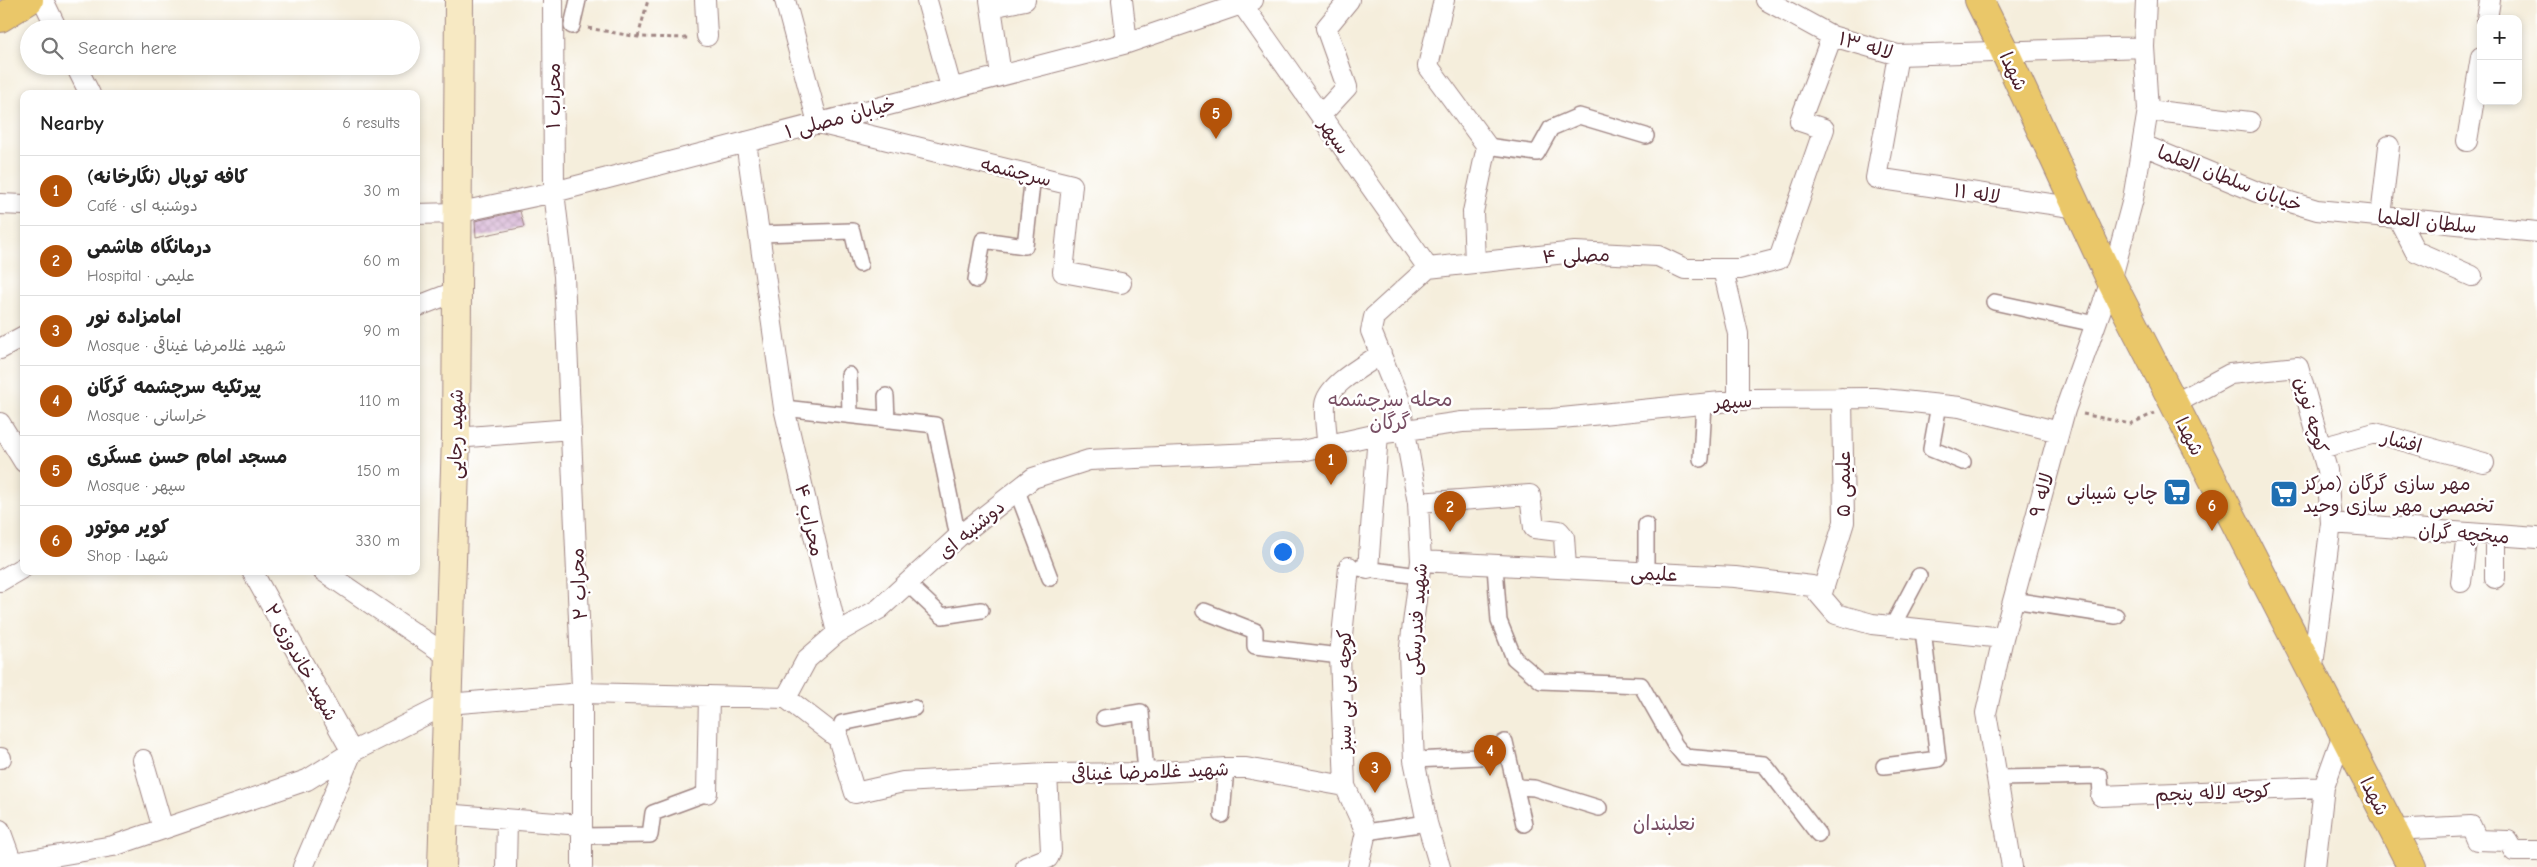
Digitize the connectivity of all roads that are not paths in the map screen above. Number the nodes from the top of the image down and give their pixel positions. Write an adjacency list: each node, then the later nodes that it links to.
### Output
1 (29, 0): 20 (main road)
2 (43, 0): 21 (street)
3 (459, 0): 50 (main road, شهید رجایی)
4 (553, 0): 45 (street, ۱ محراب)
5 (578, 0): 22 (street)
6 (705, 0): 23 (street)
7 (785, 0): 37 (street)
8 (1025, 0): 18 (street)
9 (1122, 0): 25 (street)
10 (1349, 0): 35 (street)
11 (1444, 0): 42 (street)
12 (1766, 0): 24 (street, لاله ۱۳)
13 (1978, 0): 27 (main road, شهدا)
14 (2146, 0): 26 (street, ۹ لاله)
15 (2490, 0): 19 (street)
16 (927, 1): 32 (street)
17 (1248, 2): 25 (street, خیابان مصلی ۱); 35 (street, سپهر)
18 (991, 4): 31 (street)
19 (2488, 15)
20 (0, 18)
21 (53, 20)
22 (572, 26)
23 (707, 36)
24 (1832, 36): 28 (street, لاله ۱۳); 58 (street, ۴ مصلی)
25 (1126, 43): 31 (street, خیابان مصلی ۱)
26 (2144, 47): 27 (street, لاله ۱۳); 34 (street, ۹ لاله)
27 (2004, 50): 28 (street, لاله ۱۳); 48 (main road, شهدا)
28 (1898, 55): 48 (street, ۱۱ لاله)
29 (2481, 60): 39 (street)
30 (80, 75): 33 (street)
31 (1001, 75): 32 (street, خیابان مصلی ۱)
32 (951, 87): 37 (street, خیابان مصلی ۱)
33 (88, 90)
34 (2148, 110): 36 (street); 41 (street, ۹ لاله)
35 (1321, 115): 57 (street, سپهر)
36 (2250, 122)
37 (818, 123): 40 (street, خیابان مصلی ۱); 44 (street, سرچشمه)
38 (1646, 136): 42 (street)
39 (2467, 141)
40 (746, 142): 45 (street, خیابان مصلی ۱); 54 (street, ۴ محراب)
41 (2143, 145): 49 (street, خیابان سلطان العلما); 61 (street, ۹ لاله)
42 (1487, 146): 55 (street)
43 (2389, 146): 52 (street)
44 (1033, 175): 60 (street); 62 (street, سرچشمه)
45 (554, 192): 50 (street, خیابان مصلی ۱); 81 (street, ۱ محراب)
46 (0, 204): 47 (street)
47 (20, 205)
48 (2078, 208): 61 (main road, شهدا)
49 (2317, 210): 52 (street, سلطان العلما)
50 (456, 213): 51 (street, خیابان مصلی ۱); 63 (main road, شهید رجایی)
51 (420, 214)
52 (2390, 217): 53 (street, سلطان العلما); 59 (street)
53 (2537, 232)
54 (760, 234): 56 (street); 77 (street, ۴ محراب)
55 (1475, 263): 57 (street, ۴ مصلی); 58 (street, ۴ مصلی)
56 (860, 264)
57 (1428, 268): 69 (street, شهید فندرسکی)
58 (1723, 269): 73 (street)
59 (2472, 276)
60 (976, 280)
61 (2111, 281): 66 (street, ۹ لاله); 75 (main road, شهدا)
62 (1120, 283)
63 (457, 291): 65 (street); 85 (main road, شهید رجایی)
64 (1994, 302): 66 (street)
65 (420, 305)
66 (2095, 324): 83 (street, ۹ لاله)
67 (20, 338): 68 (street)
68 (0, 349)
69 (1381, 354): 82 (street, شهید فندرسکی); 86 (street)
70 (849, 375): 78 (street)
71 (886, 396): 79 (street)
72 (1842, 398): 73 (street, سپهر); 76 (street, سپهر); 114 (street, ۵ علیمی)
73 (1738, 400): 74 (street, سپهر)
74 (1704, 403): 82 (street, سپهر); 89 (street)
75 (2174, 404): 87 (street, کوچه نوین); 125 (main road, شهدا)
76 (1939, 405): 83 (street, سپهر); 90 (street)
77 (784, 408): 78 (street); 121 (street, ۴ محراب)
78 (850, 415): 79 (street)
79 (887, 420): 98 (street)
80 (0, 423): 88 (street)
81 (570, 429): 85 (street); 126 (street, ۲ محراب)
82 (1404, 429): 84 (street, دوشنبه ای); 93 (street, شهید فندرسکی)
83 (2059, 432): 115 (street, ۹ لاله)
84 (1378, 434): 86 (street, دوشنبه ای); 102 (street, کوچه بی بی سبز)
85 (456, 438): 124 (main road, شهید رجایی)
86 (1328, 444): 92 (street, دوشنبه ای)
87 (2321, 448): 91 (street, افشار); 94 (street, کوچه نوین)
88 (20, 456)
89 (1701, 459)
90 (1963, 462)
91 (2484, 463)
92 (1017, 491): 98 (street, دوشنبه ای); 109 (street)
93 (1418, 503): 101 (street); 104 (street, شهید فندرسکی)
94 (2331, 523): 96 (street, میخچه گران); 125 (street, کوچه نوین)
95 (1646, 525): 105 (street)
96 (2467, 534): 97 (street, میخچه گران); 112 (street)
97 (2495, 536): 99 (street, میخچه گران); 110 (street)
98 (958, 537): 113 (street, دوشنبه ای)
99 (2537, 538)
100 (1495, 566): 101 (street, علیمی); 104 (street, علیمی); 158 (street)
101 (1566, 567): 105 (street, علیمی)
102 (1359, 568): 104 (street); 123 (street, کوچه بی بی سبز)
103 (20, 569): 111 (street)
104 (1420, 569): 136 (street, شهید فندرسکی)
105 (1646, 572): 114 (street, علیمی)
106 (254, 575): 134 (street, ۲ شهید خاندوزی)
107 (329, 575): 124 (street)
108 (1919, 576): 119 (street)
109 (1050, 578)
110 (2495, 578)
111 (0, 581)
112 (2461, 582)
113 (908, 584): 116 (street); 121 (street, دوشنبه ای)
114 (1821, 596): 119 (street, علیمی)
115 (2013, 600): 118 (street); 122 (street, ۹ لاله)
116 (981, 610)
117 (1204, 611): 123 (street)
118 (2116, 616)
119 (1882, 625): 120 (street, علیمی)
120 (1923, 630): 122 (street, علیمی); 137 (street)
121 (837, 633): 128 (street, دوشنبه ای)
122 (2003, 638): 141 (street, ۹ لاله)
123 (1340, 656): 142 (street, کوچه بی بی سبز)
124 (449, 657): 129 (main road, شهید رجایی)
125 (2312, 673): 132 (main road, شهدا)
126 (582, 693): 127 (street); 129 (street); 156 (street, ۲ محراب)
127 (709, 696): 128 (street); 145 (street)
128 (786, 698): 133 (street)
129 (447, 704): 134 (street); 148 (main road, شهید رجایی)
130 (914, 708): 133 (street)
131 (1104, 718): 139 (street)
132 (2343, 734): 144 (street); 155 (main road, شهدا)
133 (838, 738): 140 (street, شهید غلامرضا غیناقی)
134 (352, 752): 153 (street); 161 (street)
135 (143, 760): 153 (street)
136 (1414, 760): 143 (street); 151 (street, شهید فندرسکی)
137 (1884, 766)
138 (1226, 768): 139 (street, شهید غلامرضا غیناقی); 142 (street, شهید غلامرضا غیناقی); 149 (street)
139 (1146, 773): 140 (street, شهید غلامرضا غیناقی)
140 (1047, 774): 165 (street)
141 (1997, 778): 146 (street); 168 (street)
142 (1345, 786): 157 (street)
143 (1517, 786): 147 (street); 152 (street)
144 (2324, 787): 146 (street, کوچه لاله پنجم); 169 (street)
145 (707, 793): 156 (street)
146 (2102, 796)
147 (1599, 808)
148 (443, 814): 150 (street); 162 (main road, شهید رجایی)
149 (1222, 815)
150 (507, 820): 156 (street); 163 (street)
151 (1427, 823): 157 (street); 167 (street, شهید فندرسکی)
152 (1524, 824)
153 (163, 829): 160 (street)
154 (0, 830): 160 (street)
155 (2392, 830): 159 (street); 170 (main road, شهدا)
156 (581, 831): 164 (street, ۲ محراب)
157 (1366, 832): 166 (street)
158 (1818, 834)
159 (2537, 851)
160 (6, 864)
161 (303, 867)
162 (442, 867)
163 (506, 867)
164 (582, 867)
165 (1026, 867)
166 (1358, 867)
167 (1440, 867)
168 (2012, 867)
169 (2315, 867)
170 (2412, 867)

